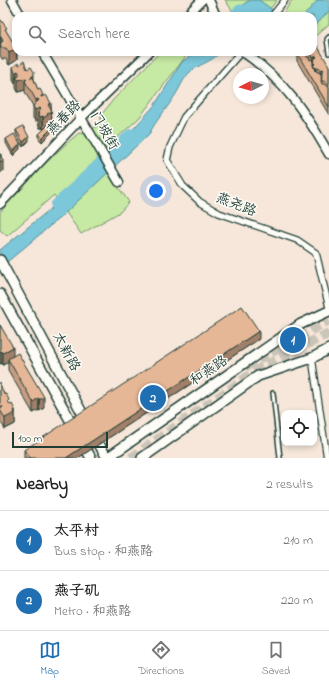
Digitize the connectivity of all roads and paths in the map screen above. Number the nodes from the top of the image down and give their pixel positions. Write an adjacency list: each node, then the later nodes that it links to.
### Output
1 (12, 0): 5 (street)
2 (202, 0): 6 (street)
3 (209, 0): 7 (street)
4 (285, 0): 8 (street)
5 (19, 12)
6 (190, 12)
7 (214, 12)
8 (275, 12)
9 (329, 37): 10 (lane)
10 (329, 53)
11 (44, 56): 15 (street, 门坡街)
12 (145, 56): 15 (street, 燕春路)
13 (238, 56): 21 (street, 燕尧路)
14 (248, 56): 16 (street)
15 (81, 118): 17 (street, 门坡街); 18 (street, 燕春路)
16 (329, 154)
17 (119, 182)
18 (0, 204)
19 (0, 260): 27 (main road, 太新路)
20 (0, 294): 26 (main road, 太新路)
21 (329, 307)
22 (329, 311): 27 (main road, 和燕路)
23 (329, 349): 24 (main road)
24 (312, 358): 28 (main road); 30 (street)
25 (273, 392): 29 (lane)
26 (91, 458)
27 (107, 458)
28 (142, 458)
29 (280, 458)
30 (327, 458)

